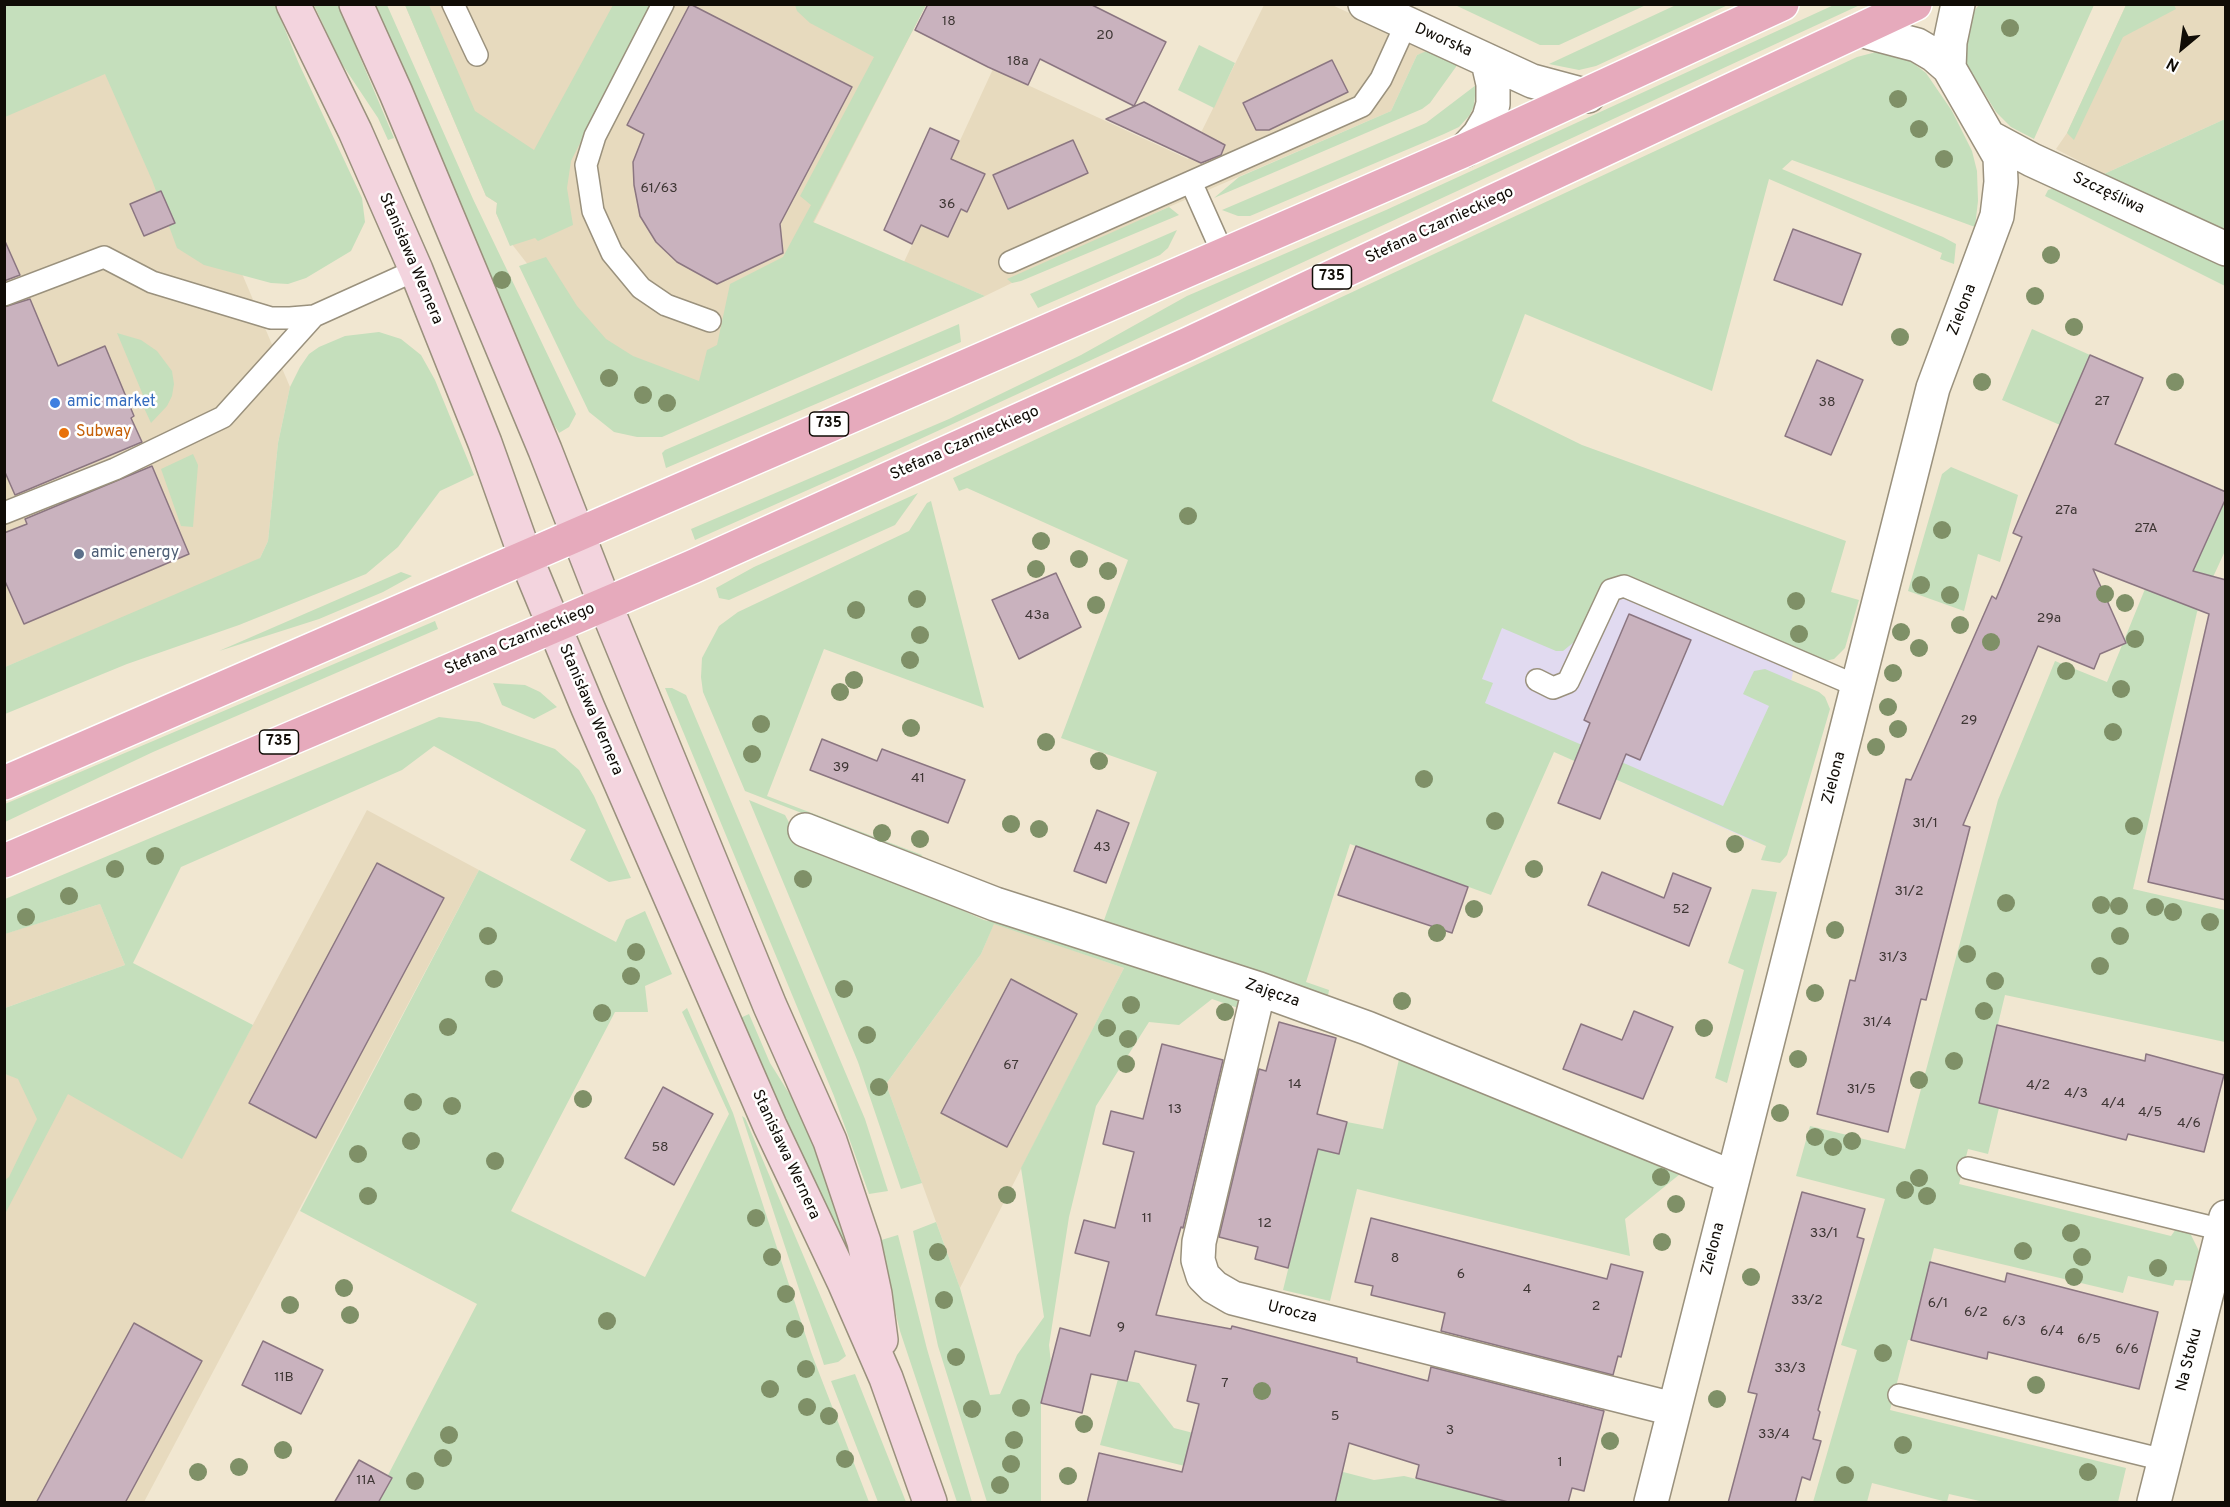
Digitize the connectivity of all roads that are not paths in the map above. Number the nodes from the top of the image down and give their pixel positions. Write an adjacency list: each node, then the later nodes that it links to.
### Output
1 (293, 4): 21 (street, Stanisława Wernera)
2 (356, 4): 26 (street, Stanisława Wernera)
3 (453, 4): 11 (lane)
4 (663, 4): 24 (lane)
5 (1365, 4): 9 (street, Dworska)
6 (1782, 4): 14 (main road, 735)
7 (1915, 4): 10 (main road, Stefana Czarnieckiego / 735)
8 (1958, 4): 13 (street)
9 (1406, 24): 12 (street, Dworska); 17 (lane)
10 (1860, 30): 13 (street, Zielona); 28 (main road, Stefana Czarnieckiego / 735)
11 (477, 55)
12 (1488, 63): 14 (street, Dworska); 16 (street, Dworska)
13 (1949, 68): 15 (street, Zielona)
14 (1588, 96): 16 (main road, 735)
15 (1991, 138): 18 (street, Szczęśliwa); 31 (street, Zielona)
16 (1464, 150): 19 (main road, 735)
17 (1191, 182): 19 (lane); 20 (lane)
18 (2226, 249)
19 (1224, 256): 26 (main road, 735)
20 (1010, 262)
21 (416, 270): 23 (lane); 27 (street, Stanisława Wernera)
22 (4, 295): 23 (lane)
23 (314, 316): 25 (lane)
24 (710, 321)
25 (4, 513)
26 (576, 533): 27 (main road, 735); 28 (street, Stanisława Wernera)
27 (526, 558): 29 (street, Stanisława Wernera); 32 (main road, 735)
28 (605, 604): 29 (main road, Stefana Czarnieckiego / 735); 39 (street, Stanisława Wernera)
29 (555, 626): 34 (main road, Stefana Czarnieckiego / 735); 39 (street, Stanisława Wernera)
30 (1537, 680): 31 (lane)
31 (1857, 686): 37 (street, Zielona)
32 (4, 783)
33 (805, 830): 35 (street, Zajęcza)
34 (4, 861)
35 (1258, 989): 37 (street, Zajęcza); 41 (street, Urocza)
36 (1968, 1168): 38 (lane)
37 (1732, 1177): 41 (street, Zielona)
38 (2224, 1223): 42 (street, Na Stoku)
39 (886, 1378): 43 (street, Stanisława Wernera)
40 (1899, 1395): 42 (lane)
41 (1673, 1409): 44 (street, Zielona)
42 (2164, 1460): 45 (street, Na Stoku)
43 (930, 1503)
44 (1651, 1503)
45 (2154, 1503)

